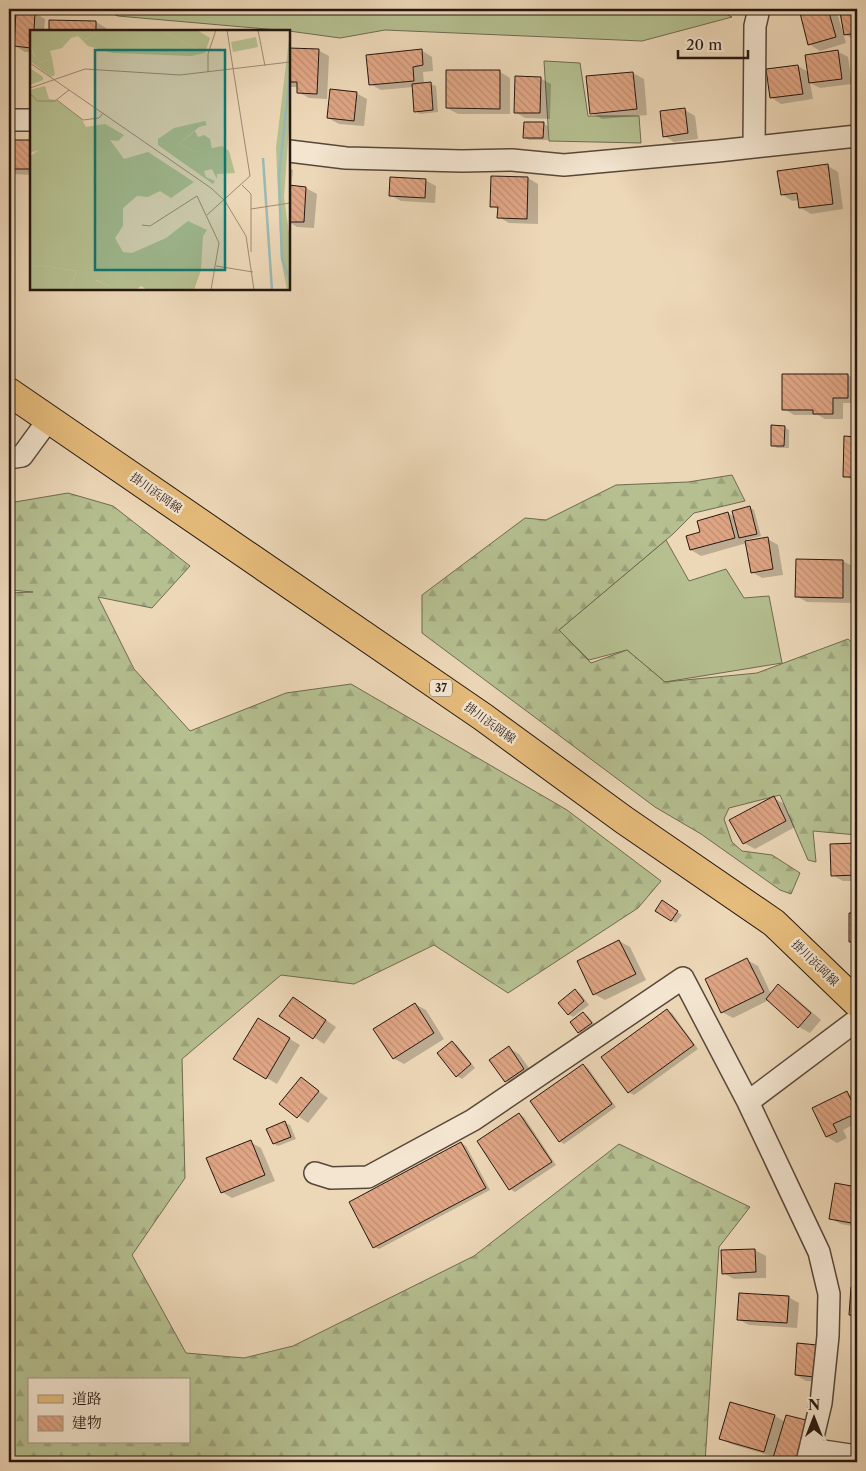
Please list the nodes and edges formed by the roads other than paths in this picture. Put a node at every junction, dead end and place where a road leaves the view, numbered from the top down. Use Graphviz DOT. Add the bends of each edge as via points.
graph roads {
  1 [pos="759,9"];
  2 [pos="9,120"];
  3 [pos="30,120"];
  4 [pos="857,136"];
  5 [pos="754,147"];
  6 [pos="290,150"];
  7 [pos="9,392"];
  8 [pos="49,419"];
  9 [pos="9,458"];
  10 [pos="857,1004"];
  11 [pos="857,1020"];
  12 [pos="748,1102"];
  13 [pos="315,1173"];
  14 [pos="809,1455"];
  15 [pos="857,1456"];
  1 -- 5 [label="street" via="755,26"];
  2 -- 3 [label="street"];
  4 -- 5 [label="street"];
  5 -- 6 [label="street" via="564,165 512,160 346,158"];
  7 -- 8 [label="main road, 掛川浜岡線 / 37"];
  8 -- 9 [label="street" via="22,456"];
  8 -- 10 [label="main road, 掛川浜岡線 / 37" via="483,717 624,820 774,923"];
  11 -- 12 [label="street"];
  12 -- 13 [label="street" via="683,978 473,1120 368,1177 331,1178"];
  12 -- 14 [label="street" via="819,1252 829,1294 821,1402"];
  14 -- 15 [label="street"];
}
